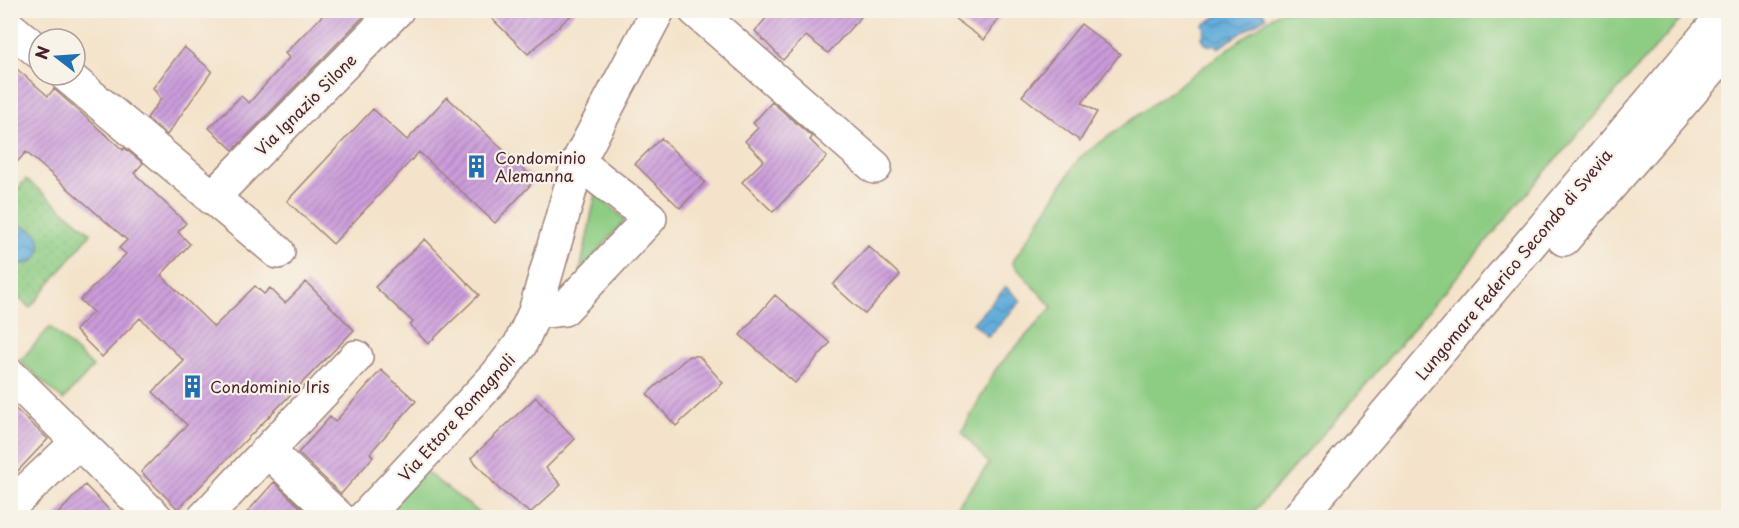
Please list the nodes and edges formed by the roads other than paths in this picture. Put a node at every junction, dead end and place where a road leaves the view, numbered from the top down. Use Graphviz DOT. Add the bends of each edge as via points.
graph roads {
  1 [pos="397,10"];
  2 [pos="658,10"];
  3 [pos="695,10"];
  4 [pos="1728,10"];
  5 [pos="10,28"];
  6 [pos="27,42"];
  7 [pos="1728,49"];
  8 [pos="80,87"];
  9 [pos="578,162"];
  10 [pos="875,167"];
  11 [pos="212,198"];
  12 [pos="278,252"];
  13 [pos="535,312"];
  14 [pos="356,357"];
  15 [pos="10,375"];
  16 [pos="78,442"];
  17 [pos="268,451"];
  18 [pos="10,506"];
  19 [pos="156,518"];
  20 [pos="204,518"];
  21 [pos="339,518"];
  22 [pos="364,518"];
  23 [pos="1298,518"];
  24 [pos="1323,518"];
  1 -- 11 [label="street, Via Ignazio Silone"];
  2 -- 9 [label="street, Via Ettore Romagnoli"];
  3 -- 10 [label="street"];
  4 -- 23 [label="street, Lungomare Federico Secondo di Svevia"];
  5 -- 6 [label="street"];
  7 -- 24 [label="street, Lungomare Federico Secondo di Svevia"];
  8 -- 11 [label="street"];
  9 -- 13 [label="street, Via Ettore Romagnoli"];
  9 -- 13 [label="street" via="650,218 564,309"];
  11 -- 12 [label="street"];
  13 -- 22 [label="street, Via Ettore Romagnoli" via="520,345 496,376"];
  14 -- 17 [label="street"];
  15 -- 16 [label="street"];
  16 -- 18 [label="street"];
  16 -- 19 [label="street"];
  17 -- 20 [label="street"];
  17 -- 21 [label="street"];
}
